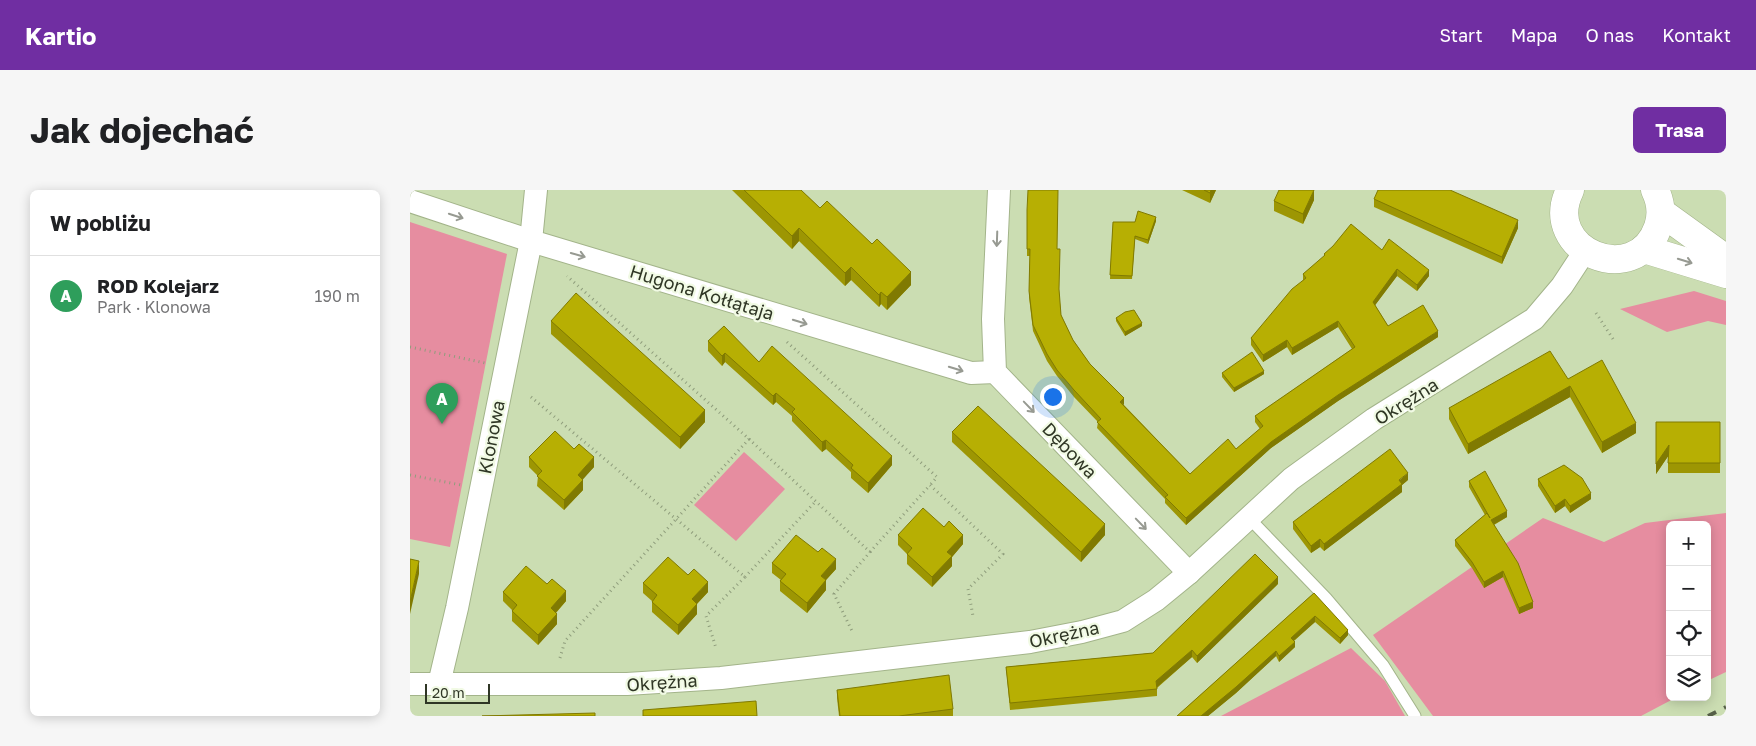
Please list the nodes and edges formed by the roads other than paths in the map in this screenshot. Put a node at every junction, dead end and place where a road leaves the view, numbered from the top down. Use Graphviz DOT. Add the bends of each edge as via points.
graph roads {
  1 [pos="536,190"];
  2 [pos="999,190"];
  3 [pos="1570,190"];
  4 [pos="410,201"];
  5 [pos="1658,201"];
  6 [pos="531,241"];
  7 [pos="1644,248"];
  8 [pos="1585,251"];
  9 [pos="1726,259"];
  10 [pos="1726,274"];
  11 [pos="995,372"];
  12 [pos="1249,518"];
  13 [pos="1189,573"];
  14 [pos="410,684"];
  15 [pos="439,684"];
  16 [pos="1415,716"];
  1 -- 6 [label="street, Klonowa"];
  2 -- 11 [label="street, one-way" via="993,319"];
  3 -- 8 [label="main road" via="1565,202 1566,224 1576,244"];
  4 -- 6 [label="street, Hugona Kołłątaja, one-way"];
  5 -- 7 [label="main road" via="1656,232"];
  5 -- 9 [label="main road"];
  6 -- 11 [label="street, Hugona Kołłątaja, one-way" via="971,373"];
  6 -- 15 [label="street, Klonowa"];
  7 -- 8 [label="main road" via="1615,260"];
  7 -- 10 [label="main road, one-way"];
  8 -- 12 [label="street, Okrężna" via="1562,286 1534,319 1374,420 1291,480"];
  11 -- 13 [label="street, Dębowa, one-way"];
  12 -- 13 [label="street, Okrężna"];
  12 -- 16 [label="lane" via="1326,598 1384,665"];
  13 -- 15 [label="street, Okrężna" via="1123,621 1030,642 721,678 636,684"];
  14 -- 15 [label="street, Okrężna"];
}
